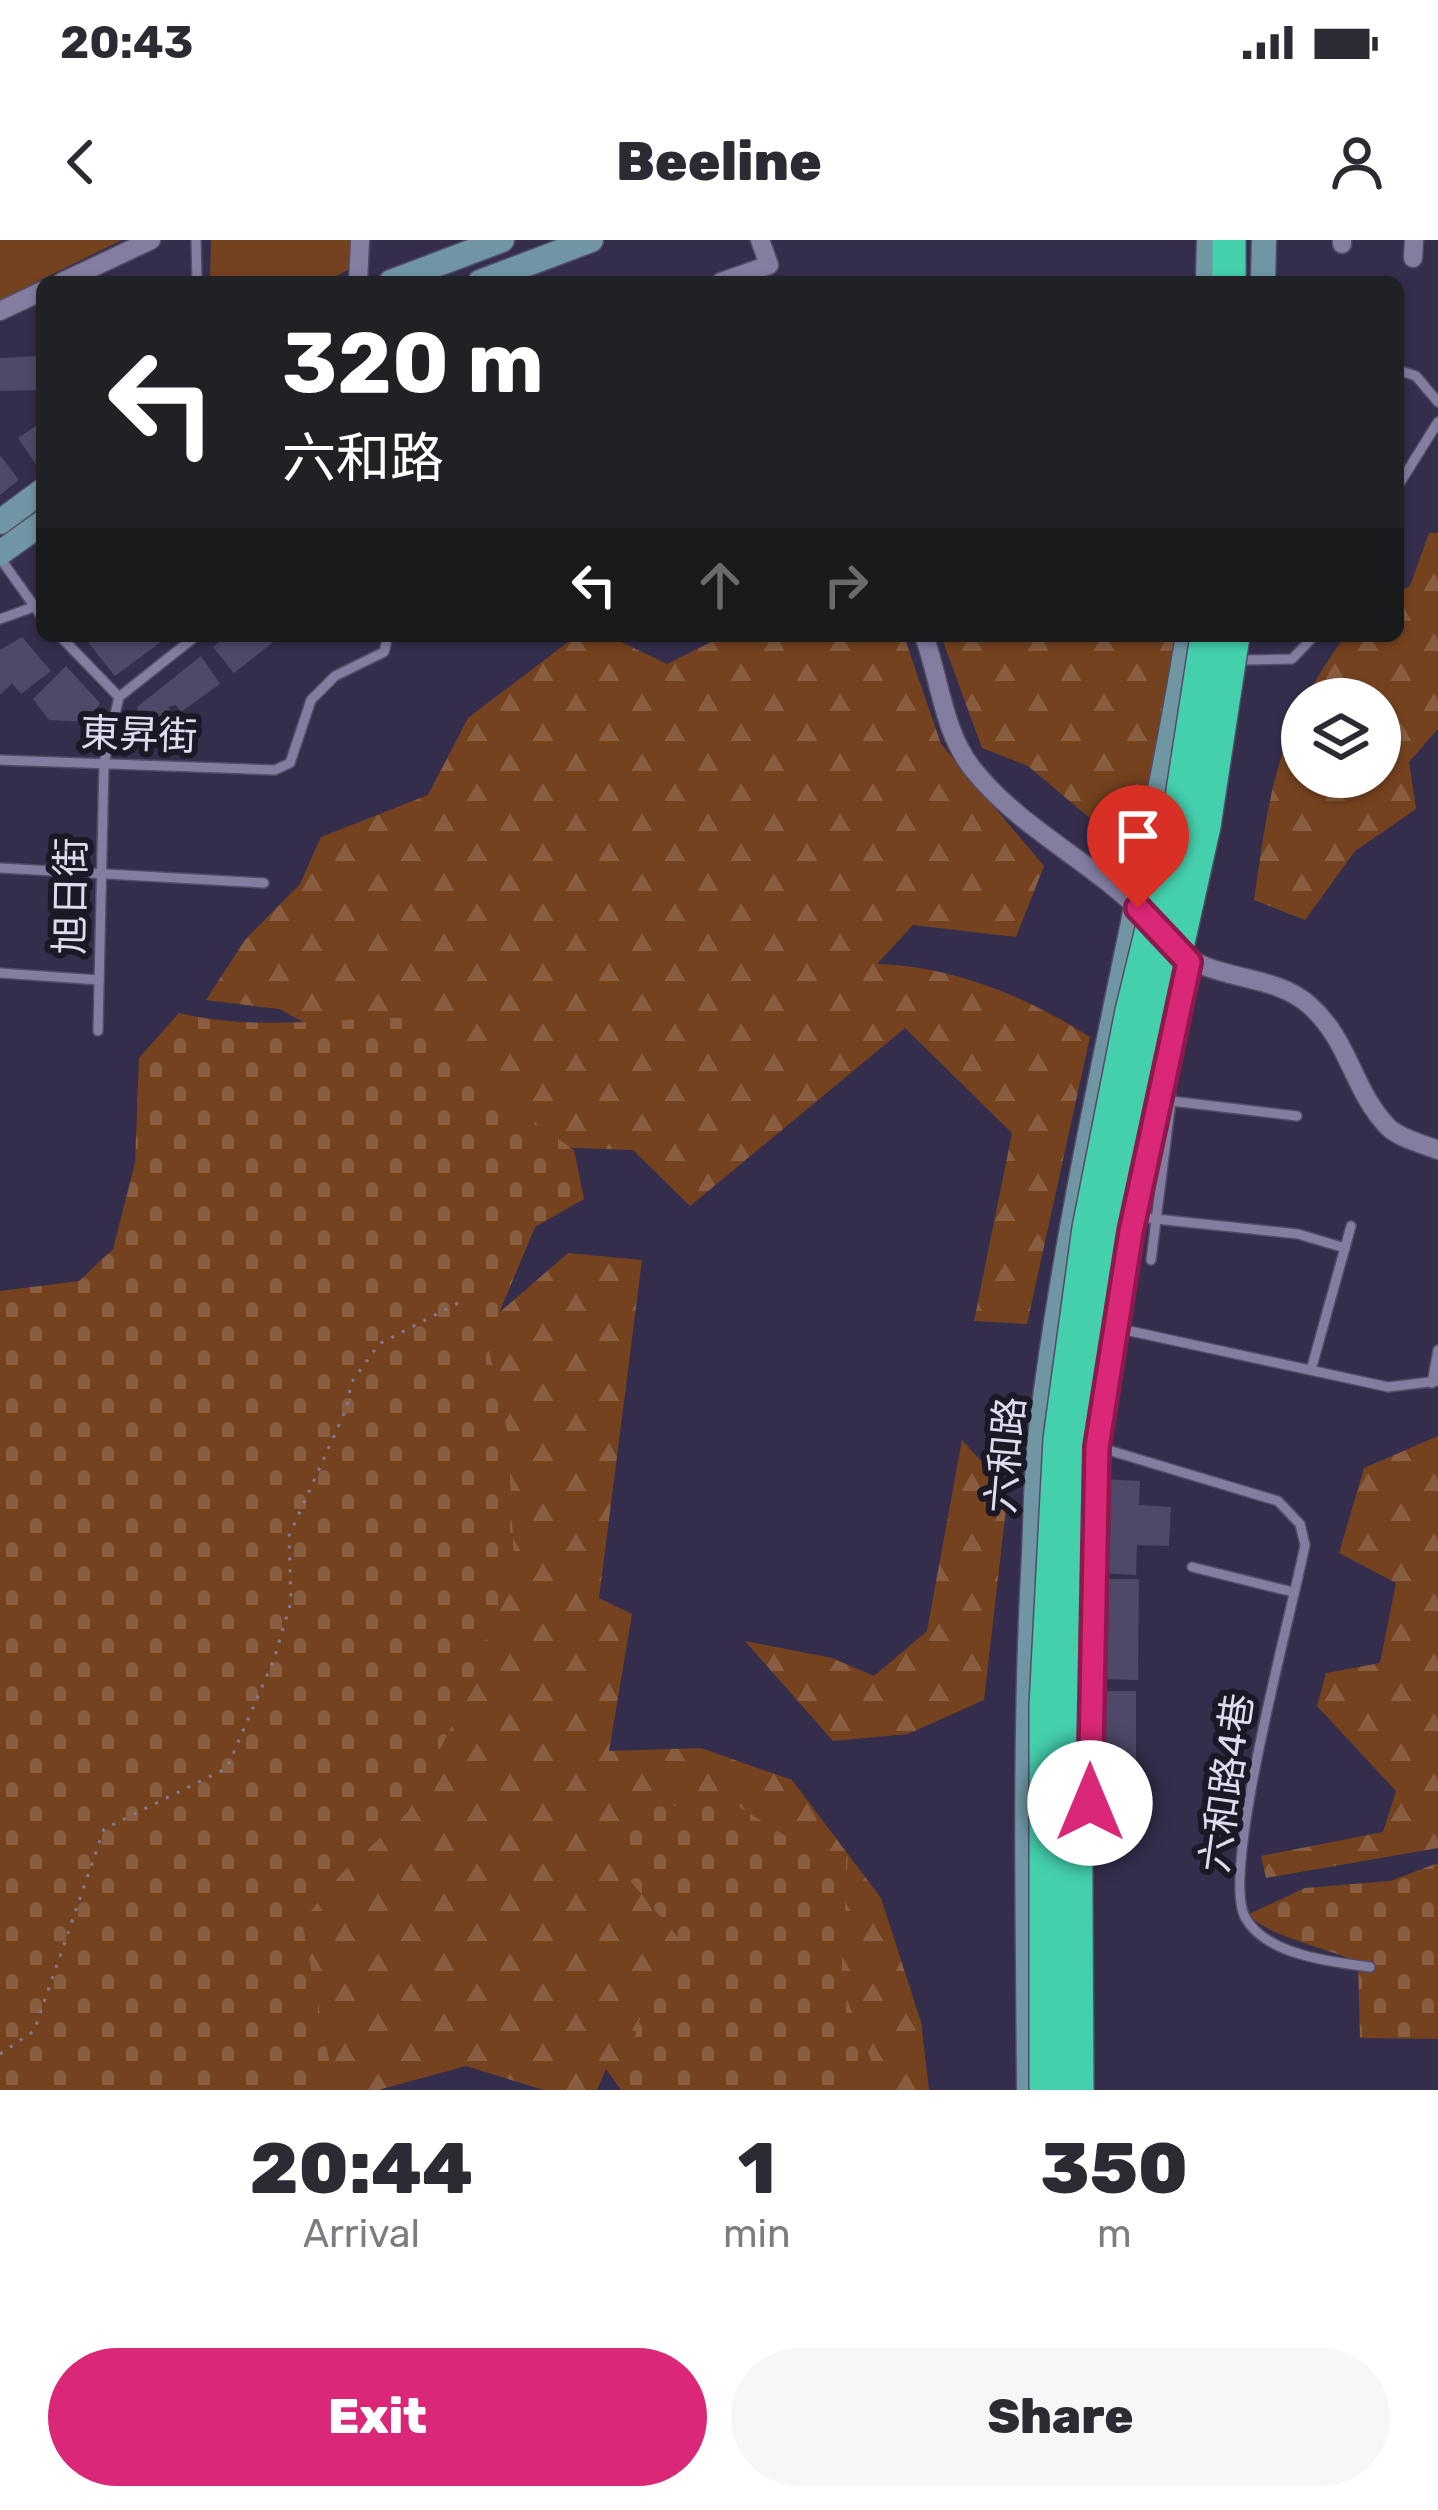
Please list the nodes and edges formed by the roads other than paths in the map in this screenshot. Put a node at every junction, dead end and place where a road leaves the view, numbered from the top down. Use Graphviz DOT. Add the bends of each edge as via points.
graph roads {
  1 [pos="151,240"];
  2 [pos="196,240"];
  3 [pos="360,240"];
  4 [pos="502,240"];
  5 [pos="591,240"];
  6 [pos="760,240"];
  7 [pos="1209,240"];
  8 [pos="1229,240"];
  9 [pos="1252,240"];
  10 [pos="1264,240"];
  11 [pos="75,276"];
  12 [pos="197,276"];
  13 [pos="358,276"];
  14 [pos="407,276"];
  15 [pos="496,276"];
  16 [pos="739,276"];
  17 [pos="1208,276"];
  18 [pos="1229,276"];
  19 [pos="1252,276"];
  20 [pos="1263,276"];
  21 [pos="36,294"];
  22 [pos="0,311"];
  23 [pos="1404,372"];
  24 [pos="1438,402"];
  25 [pos="1438,422"];
  26 [pos="1404,476"];
  27 [pos="36,495"];
  28 [pos="0,522"];
  29 [pos="36,528"];
  30 [pos="0,556"];
  31 [pos="36,604"];
  32 [pos="0,620"];
  33 [pos="66,642"];
  34 [pos="188,642"];
  35 [pos="386,642"];
  36 [pos="926,642"];
  37 [pos="1187,642"];
  38 [pos="1206,642"];
  39 [pos="1308,642"];
  40 [pos="1242,644"];
  41 [pos="119,697"];
  42 [pos="0,760"];
  43 [pos="104,763"];
  44 [pos="0,868"];
  45 [pos="101,873"];
  46 [pos="265,883"];
  47 [pos="1138,908"];
  48 [pos="1189,962"];
  49 [pos="0,974"];
  50 [pos="99,980"];
  51 [pos="98,1031"];
  52 [pos="1168,1050"];
  53 [pos="1171,1101"];
  54 [pos="1298,1116"];
  55 [pos="1438,1150"];
  56 [pos="1146,1218"];
  57 [pos="1351,1226"];
  58 [pos="1345,1248"];
  59 [pos="1151,1260"];
  60 [pos="1116,1328"];
  61 [pos="1438,1350"];
  62 [pos="1311,1370"];
  63 [pos="1435,1382"];
  64 [pos="1097,1447"];
  65 [pos="1192,1567"];
  66 [pos="1293,1592"];
  67 [pos="1370,1967"];
  68 [pos="1029,2090"];
  69 [pos="1046,2090"];
  70 [pos="1077,2090"];
  71 [pos="1091,2090"];
  1 -- 11 [label="street"];
  2 -- 12 [label="lane"];
  3 -- 13 [label="street"];
  4 -- 14 [label="main road"];
  5 -- 15 [label="main road"];
  6 -- 16 [label="street" via="769,265"];
  7 -- 17 [label="main road"];
  8 -- 18 [label="highway"];
  9 -- 19 [label="highway"];
  10 -- 20 [label="main road"];
  21 -- 22 [label="street"];
  23 -- 24 [label="lane"];
  25 -- 26 [label="lane"];
  27 -- 28 [label="main road"];
  29 -- 30 [label="main road"];
  30 -- 31 [label="lane"];
  31 -- 32 [label="lane"];
  33 -- 41 [label="lane"];
  34 -- 41 [label="lane"];
  35 -- 43 [label="lane, 東昇街" via="384,652 335,676 311,700 290,763 275,770"];
  36 -- 47 [label="street" via="948,724 971,767"];
  37 -- 47 [label="main road, 六和路"];
  38 -- 69 [label="highway, bridge" via="1178,823 1089,1228 1060,1439 1046,1706"];
  39 -- 40 [label="lane" via="1292,658"];
  40 -- 48 [label="main road"];
  40 -- 70 [label="highway, bridge" via="1114,1230 1082,1444"];
  41 -- 43 [label="lane, 旭日街"];
  42 -- 43 [label="lane, 東昇街"];
  43 -- 45 [label="lane, 旭日街"];
  44 -- 45 [label="lane"];
  45 -- 46 [label="lane"];
  45 -- 50 [label="lane, 旭日街"];
  47 -- 48 [label="street"];
  47 -- 68 [label="main road, 六和路" via="1069,1227 1040,1434 1026,1702"];
  48 -- 52 [label="main road"];
  48 -- 55 [label="street" via="1303,999 1337,1031 1390,1130"];
  49 -- 50 [label="lane"];
  50 -- 51 [label="lane, 旭日街"];
  52 -- 53 [label="lane"];
  52 -- 56 [label="main road"];
  53 -- 54 [label="lane"];
  53 -- 56 [label="lane"];
  56 -- 58 [label="lane" via="1298,1234"];
  56 -- 59 [label="lane"];
  56 -- 60 [label="main road"];
  57 -- 58 [label="lane"];
  58 -- 62 [label="lane"];
  60 -- 62 [label="lane"];
  60 -- 64 [label="main road"];
  61 -- 63 [label="lane"];
  62 -- 63 [label="lane" via="1388,1387"];
  64 -- 66 [label="lane, 六和路4巷" via="1278,1501 1304,1534"];
  64 -- 71 [label="main road"];
  65 -- 66 [label="lane"];
  66 -- 67 [label="lane, 六和路4巷" via="1245,1838 1241,1909 1280,1945"];
}
